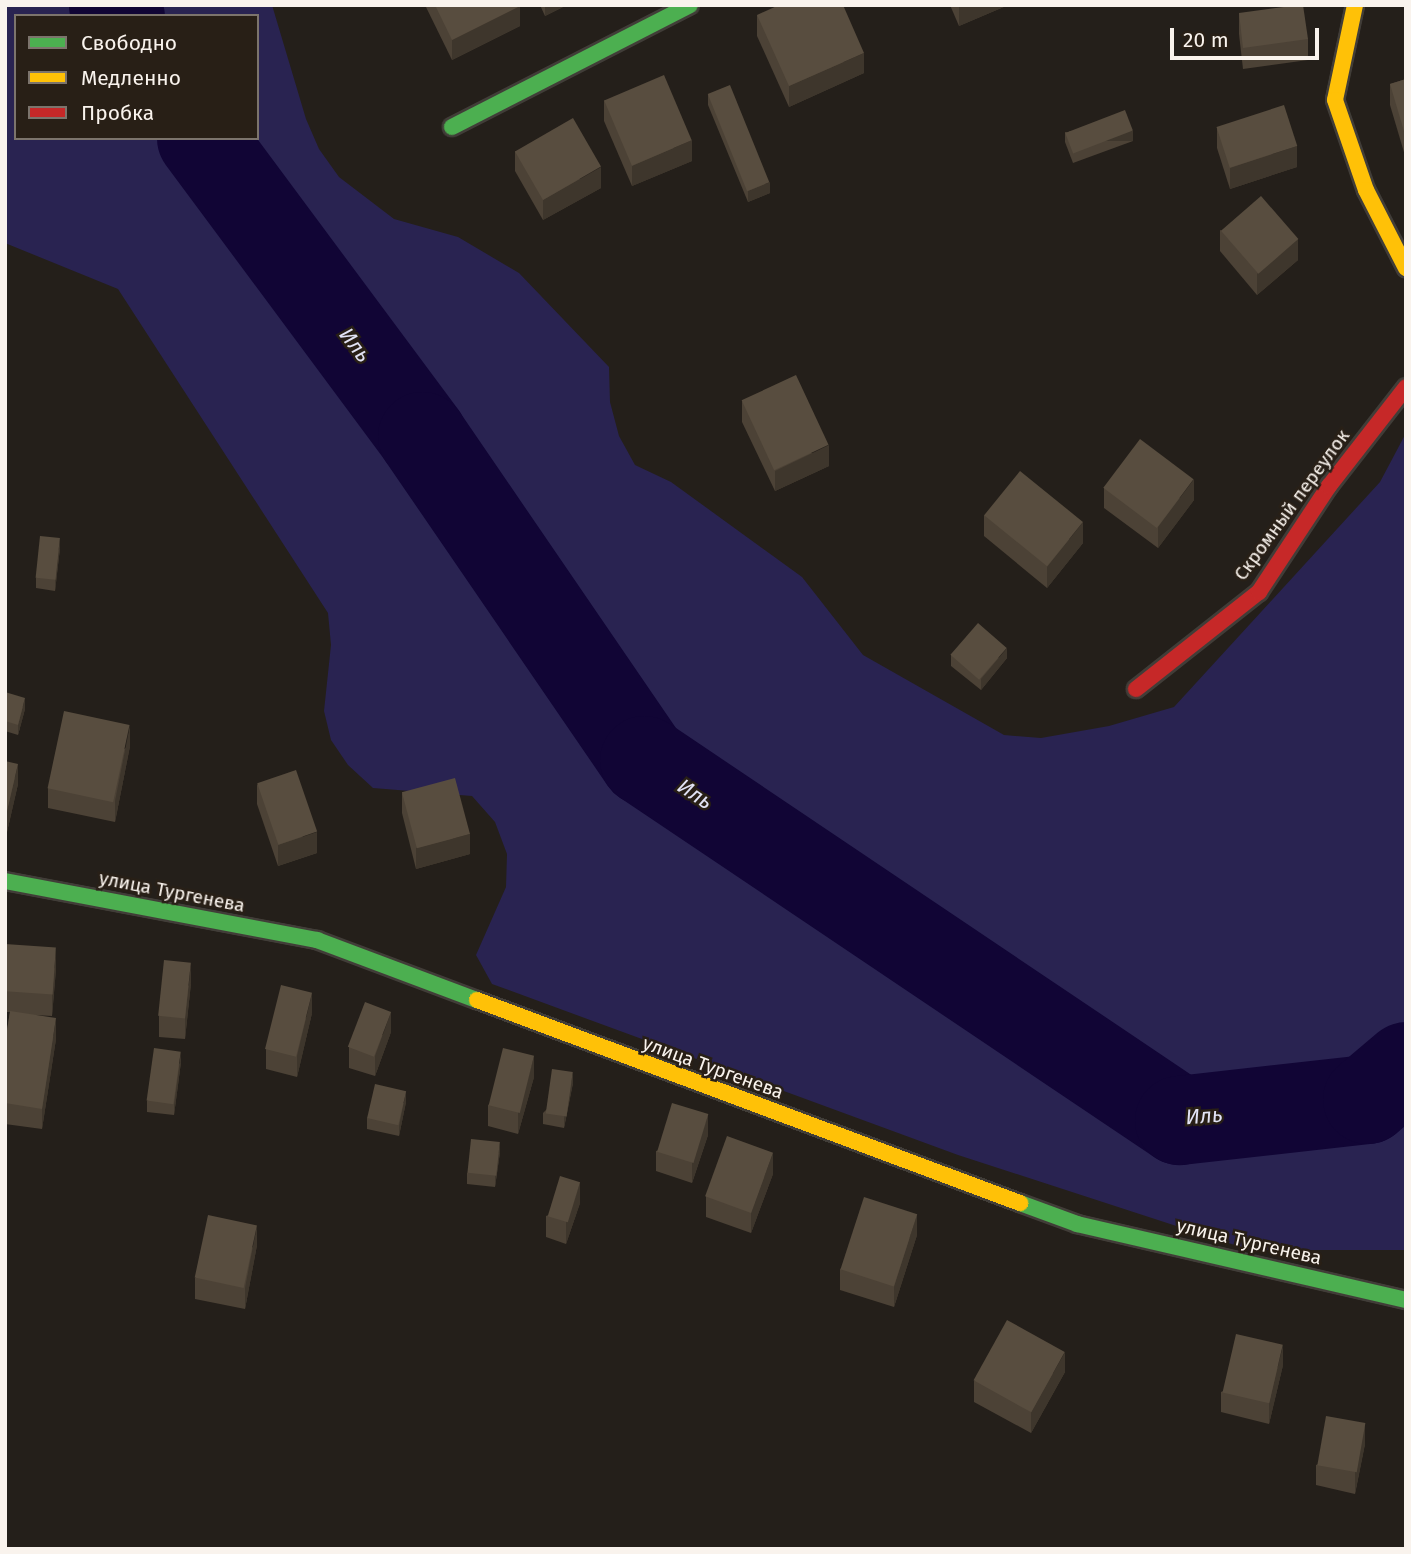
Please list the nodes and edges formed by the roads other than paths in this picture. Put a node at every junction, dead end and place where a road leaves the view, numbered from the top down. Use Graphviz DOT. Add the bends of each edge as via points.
graph roads {
  1 [pos="690,5"];
  2 [pos="1355,5"];
  3 [pos="452,127"];
  4 [pos="1406,268"];
  5 [pos="1406,387"];
  6 [pos="1136,689"];
  7 [pos="5,881"];
  8 [pos="1406,1300"];
  1 -- 3 [label="street"];
  2 -- 4 [label="street" via="1335,100 1366,190"];
  5 -- 6 [label="street, Скромный переулок" via="1329,486 1259,592"];
  7 -- 8 [label="street, улица Тургенева" via="317,940 1077,1224"];
}
